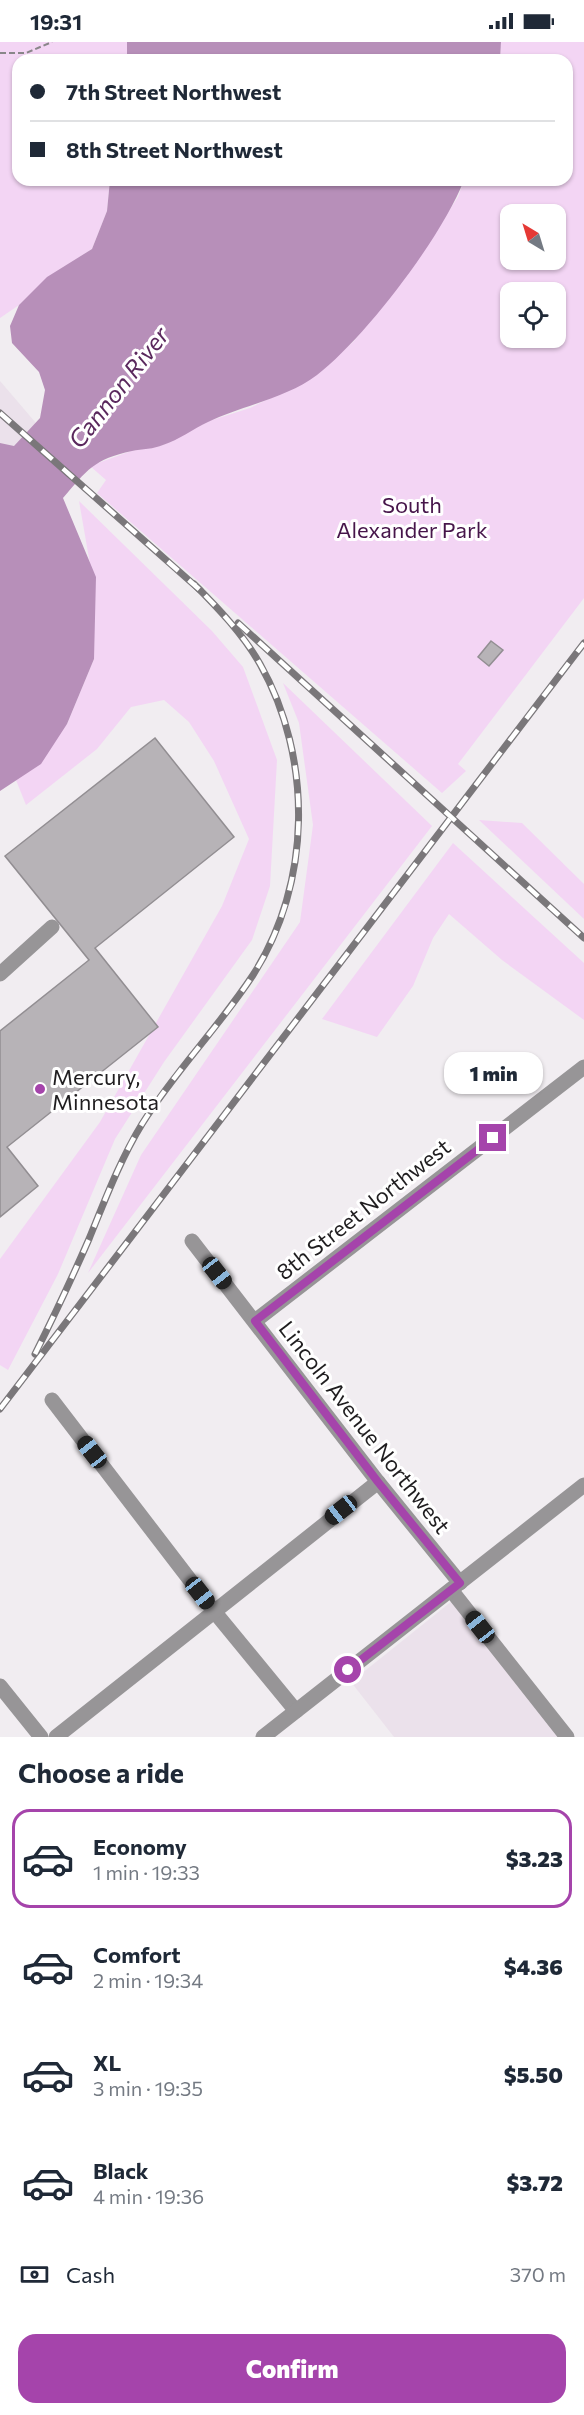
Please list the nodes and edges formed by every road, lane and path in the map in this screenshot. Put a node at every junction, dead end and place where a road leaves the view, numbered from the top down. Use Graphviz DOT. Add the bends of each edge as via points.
graph roads {
  1 [pos="52,42"];
  2 [pos="0,53"];
  3 [pos="52,927"];
  4 [pos="0,974"];
  5 [pos="584,1067"];
  6 [pos="192,1241"];
  7 [pos="255,1321"];
  8 [pos="52,1400"];
  9 [pos="378,1482"];
  10 [pos="584,1485"];
  11 [pos="455,1586"];
  12 [pos="213,1610"];
  13 [pos="0,1686"];
  14 [pos="296,1711"];
  15 [pos="41,1737"];
  16 [pos="56,1737"];
  17 [pos="263,1737"];
  18 [pos="567,1737"];
  1 -- 2 [label="path" via="26,53"];
  3 -- 4 [label="street"];
  5 -- 7 [label="street, 8th Street Northwest"];
  6 -- 7 [label="street, Lincoln Avenue Northwest"];
  7 -- 9 [label="street, Lincoln Avenue Northwest"];
  8 -- 12 [label="street"];
  9 -- 11 [label="street, Lincoln Avenue Northwest"];
  9 -- 12 [label="street"];
  10 -- 11 [label="street"];
  11 -- 14 [label="street"];
  11 -- 18 [label="street, Lincoln Avenue Northwest"];
  12 -- 14 [label="street"];
  12 -- 16 [label="street"];
  13 -- 15 [label="street"];
  14 -- 17 [label="street"];
}
